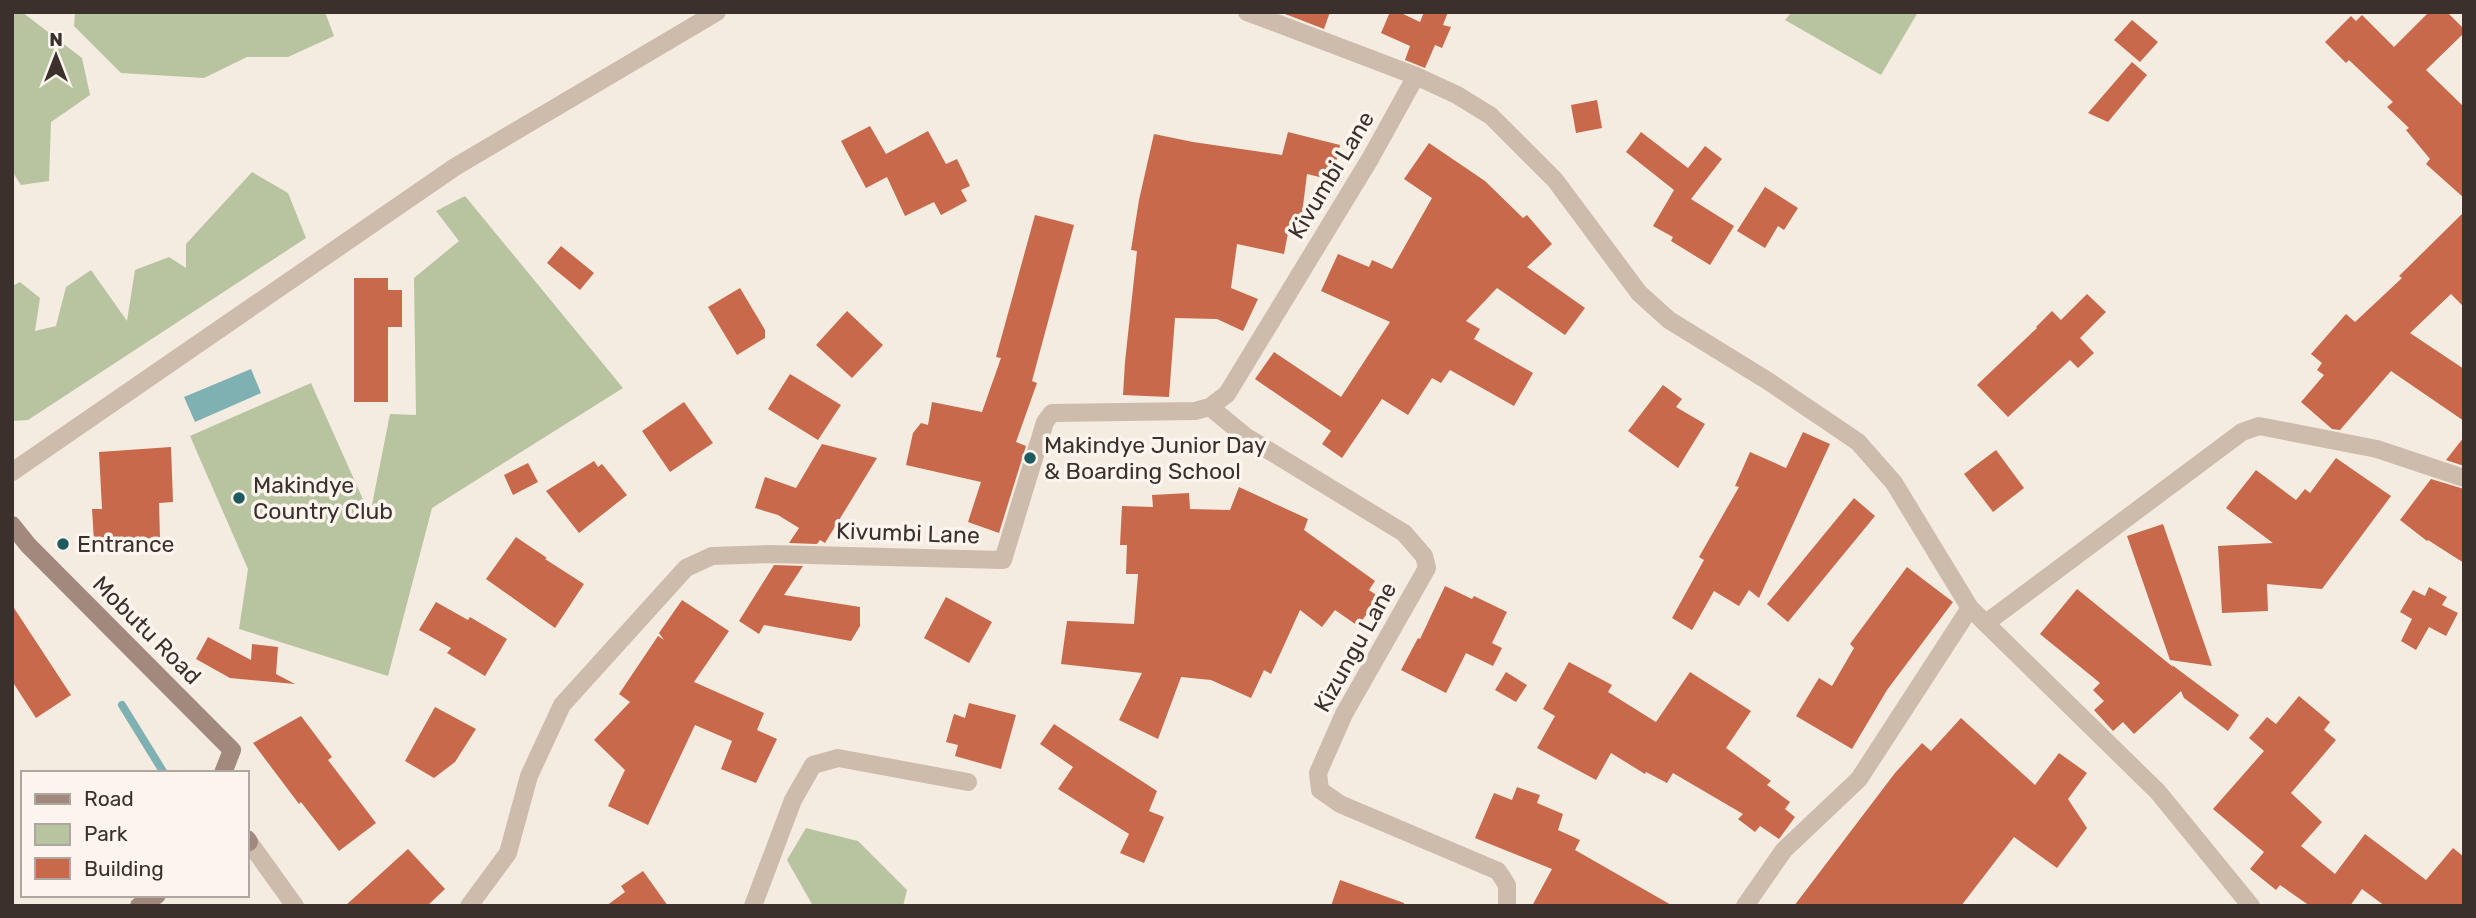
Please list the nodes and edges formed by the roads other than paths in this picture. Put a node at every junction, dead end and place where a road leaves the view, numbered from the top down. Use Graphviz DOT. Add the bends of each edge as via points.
graph roads {
  1 [pos="717,12"];
  2 [pos="1247,12"];
  3 [pos="1416,76"];
  4 [pos="1210,407"];
  5 [pos="12,472"];
  6 [pos="2464,478"];
  7 [pos="12,525"];
  8 [pos="1970,608"];
  9 [pos="1986,623"];
  10 [pos="224,771"];
  11 [pos="968,782"];
  12 [pos="248,841"];
  13 [pos="295,906"];
  14 [pos="469,906"];
  15 [pos="753,906"];
  16 [pos="1507,906"];
  17 [pos="1745,906"];
  18 [pos="2251,906"];
  1 -- 5 [label="street" via="455,167"];
  2 -- 3 [label="street"];
  3 -- 4 [label="street, Kivumbi Lane" via="1227,394"];
  3 -- 8 [label="street" via="1491,116 1517,141 1555,180 1639,293 1669,320 1858,442 1894,483"];
  4 -- 14 [label="street, Kivumbi Lane" via="1052,413 1045,422 1003,560 771,554 712,556 686,568 562,705 529,776 508,853"];
  4 -- 16 [label="street, Kizungu Lane" via="1245,436 1404,533 1424,556 1427,568 1328,750 1318,773 1320,790 1340,804 1498,872 1507,885"];
  6 -- 9 [label="street" via="2377,449 2259,426 2242,432"];
  7 -- 10 [label="street, Mobutu Road" via="232,750"];
  8 -- 9 [label="street"];
  8 -- 17 [label="street" via="1859,779 1784,850"];
  9 -- 18 [label="street" via="2158,792"];
  11 -- 15 [label="street" via="838,758 813,765 793,800"];
  12 -- 13 [label="street"];
}
